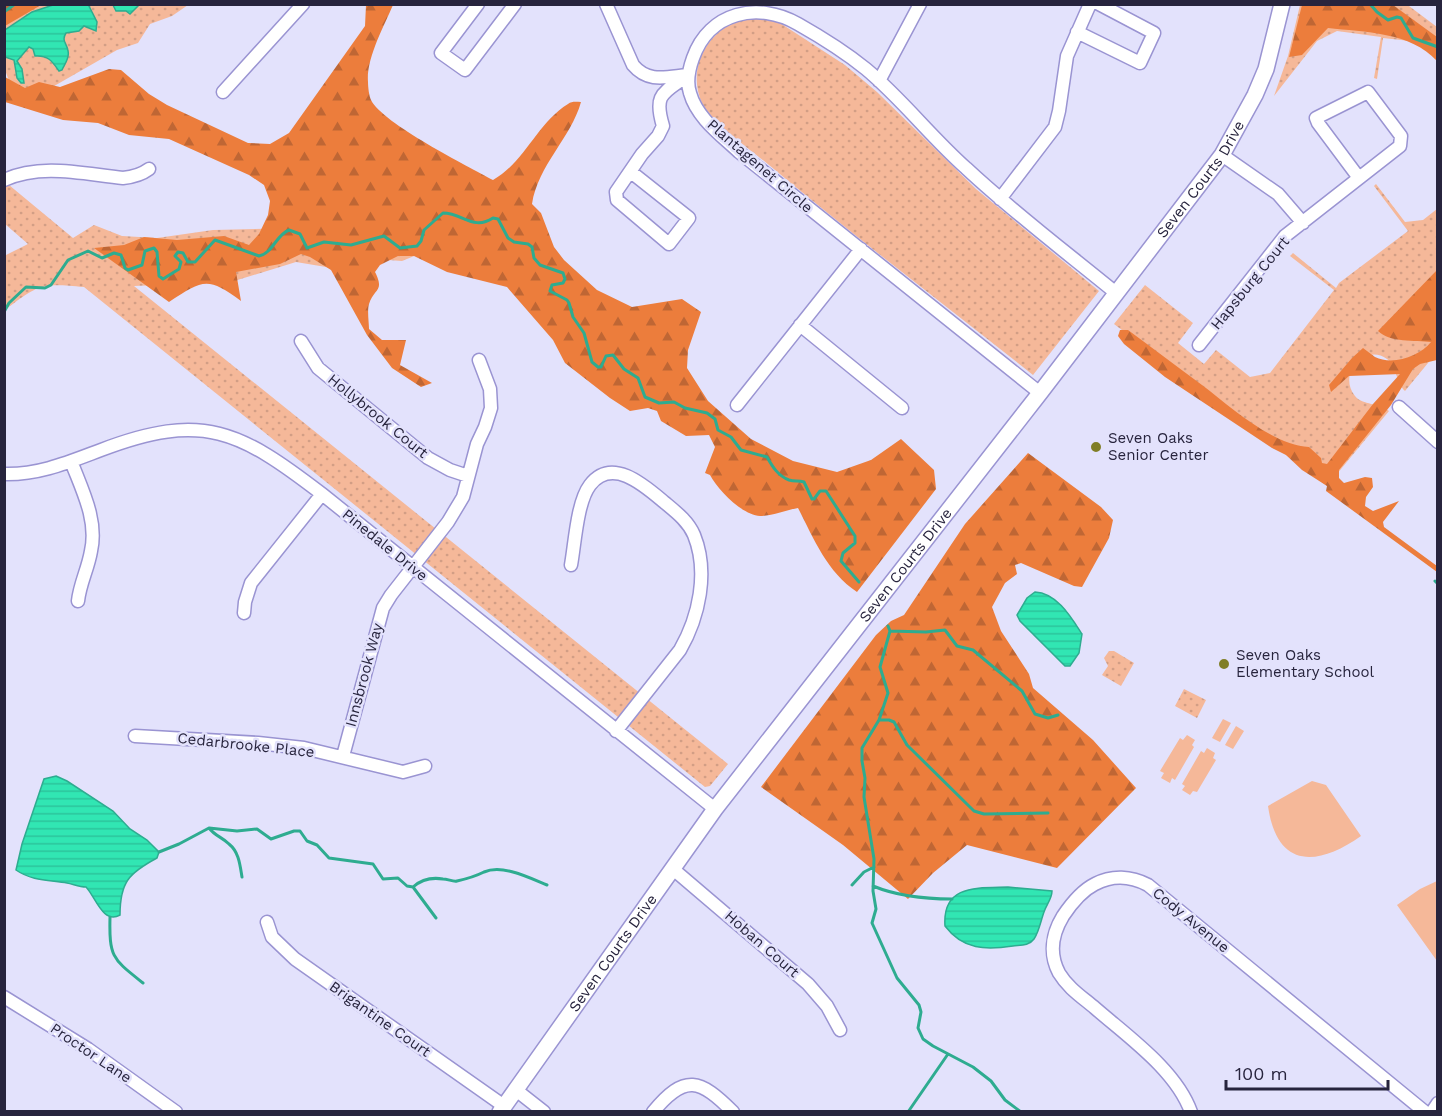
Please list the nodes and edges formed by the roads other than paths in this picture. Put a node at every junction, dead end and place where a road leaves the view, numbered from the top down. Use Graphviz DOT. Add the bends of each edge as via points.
graph roads {
  1 [pos="303,4"];
  2 [pos="478,4"];
  3 [pos="515,4"];
  4 [pos="606,4"];
  5 [pos="920,4"];
  6 [pos="1090,4"];
  7 [pos="1099,4"];
  8 [pos="1282,4"];
  9 [pos="747,8"];
  10 [pos="1077,32"];
  11 [pos="688,75"];
  12 [pos="879,81"];
  13 [pos="223,92"];
  14 [pos="1222,155"];
  15 [pos="149,169"];
  16 [pos="631,172"];
  17 [pos="1359,178"];
  18 [pos="4,180"];
  19 [pos="1000,199"];
  20 [pos="1303,223"];
  21 [pos="861,249"];
  22 [pos="1116,293"];
  23 [pos="800,325"];
  24 [pos="301,341"];
  25 [pos="1199,345"];
  26 [pos="480,360"];
  27 [pos="1040,393"];
  28 [pos="736,405"];
  29 [pos="1399,406"];
  30 [pos="902,408"];
  31 [pos="1437,442"];
  32 [pos="71,461"];
  33 [pos="4,474"];
  34 [pos="468,476"];
  35 [pos="322,494"];
  36 [pos="572,565"];
  37 [pos="412,568"];
  38 [pos="78,601"];
  39 [pos="244,613"];
  40 [pos="616,731"];
  41 [pos="135,736"];
  42 [pos="343,756"];
  43 [pos="425,766"];
  44 [pos="715,809"];
  45 [pos="673,869"];
  46 [pos="267,922"];
  47 [pos="4,997"];
  48 [pos="840,1030"];
  49 [pos="516,1090"];
  50 [pos="1437,1103"];
  51 [pos="502,1109"];
  52 [pos="176,1112"];
  53 [pos="544,1112"];
  54 [pos="653,1112"];
  55 [pos="733,1112"];
  56 [pos="1191,1112"];
  57 [pos="1425,1112"];
  58 [pos="1432,1112"];
  1 -- 13 [label="street"];
  2 -- 3 [label="street" via="441,53 465,70"];
  4 -- 11 [label="street" via="640,73 657,78"];
  5 -- 12 [label="street"];
  6 -- 10 [label="street"];
  7 -- 10 [label="street" via="1154,33 1140,63"];
  8 -- 14 [label="street, Seven Courts Drive" via="1266,69"];
  9 -- 11 [label="street" via="705,35"];
  9 -- 12 [label="street" via="791,20"];
  10 -- 19 [label="street" via="1067,56 1055,127"];
  11 -- 16 [label="street" via="662,95 658,109 663,126"];
  11 -- 21 [label="street, Plantagenet Circle" via="689,92 705,120"];
  12 -- 19 [label="street"];
  14 -- 20 [label="street" via="1278,194"];
  14 -- 22 [label="street, Seven Courts Drive"];
  15 -- 18 [label="street" via="123,178 36,170"];
  16 -- 16 [label="street" via="616,192 617,200 669,244 689,218"];
  17 -- 17 [label="street, Hapsburg Court" via="1316,118 1368,92 1401,136 1400,146"];
  17 -- 20 [label="street, Hapsburg Court"];
  19 -- 22 [label="street"];
  20 -- 25 [label="street, Hapsburg Court" via="1285,236"];
  21 -- 23 [label="street"];
  21 -- 27 [label="street, Plantagenet Circle"];
  22 -- 27 [label="street, Seven Courts Drive"];
  23 -- 28 [label="street"];
  23 -- 30 [label="street"];
  24 -- 34 [label="street, Hollybrook Court" via="318,368 410,443 440,465"];
  26 -- 34 [label="street, Innsbrook Way" via="490,389 491,408"];
  27 -- 44 [label="street, Seven Courts Drive"];
  29 -- 31 [label="street"];
  32 -- 33 [label="street, Pinedale Drive" via="35,472"];
  32 -- 35 [label="street, Pinedale Drive" via="138,437 180,429 198,430 251,445"];
  32 -- 38 [label="street" via="93,532"];
  34 -- 37 [label="street, Innsbrook Way" via="454,514"];
  35 -- 37 [label="street, Pinedale Drive"];
  35 -- 39 [label="street" via="250,584"];
  36 -- 40 [label="street" via="587,489 595,479 615,473 641,483 686,521 699,552 701,590 688,636"];
  37 -- 40 [label="street, Pinedale Drive"];
  37 -- 42 [label="street, Innsbrook Way" via="383,608"];
  40 -- 44 [label="street, Pinedale Drive"];
  41 -- 42 [label="street, Cedarbrooke Place" via="258,743"];
  42 -- 43 [label="street, Cedarbrooke Place" via="403,772"];
  44 -- 45 [label="street, Seven Courts Drive"];
  45 -- 48 [label="street, Hoban Court" via="808,984 827,1006"];
  45 -- 49 [label="street, Seven Courts Drive"];
  46 -- 51 [label="street, Brigantine Court" via="272,937 285,951"];
  47 -- 52 [label="street, Proctor Lane" via="88,1049"];
  49 -- 51 [label="street, Seven Courts Drive"];
  49 -- 53 [label="street"];
  50 -- 58 [label="street"];
  54 -- 55 [label="street" via="671,1091 692,1085 711,1091"];
  56 -- 57 [label="street, Cody Avenue" via="1178,1087 1155,1061 1070,988 1056,964 1053,946 1057,927 1082,892 1101,881 1122,878 1148,885"];
}
